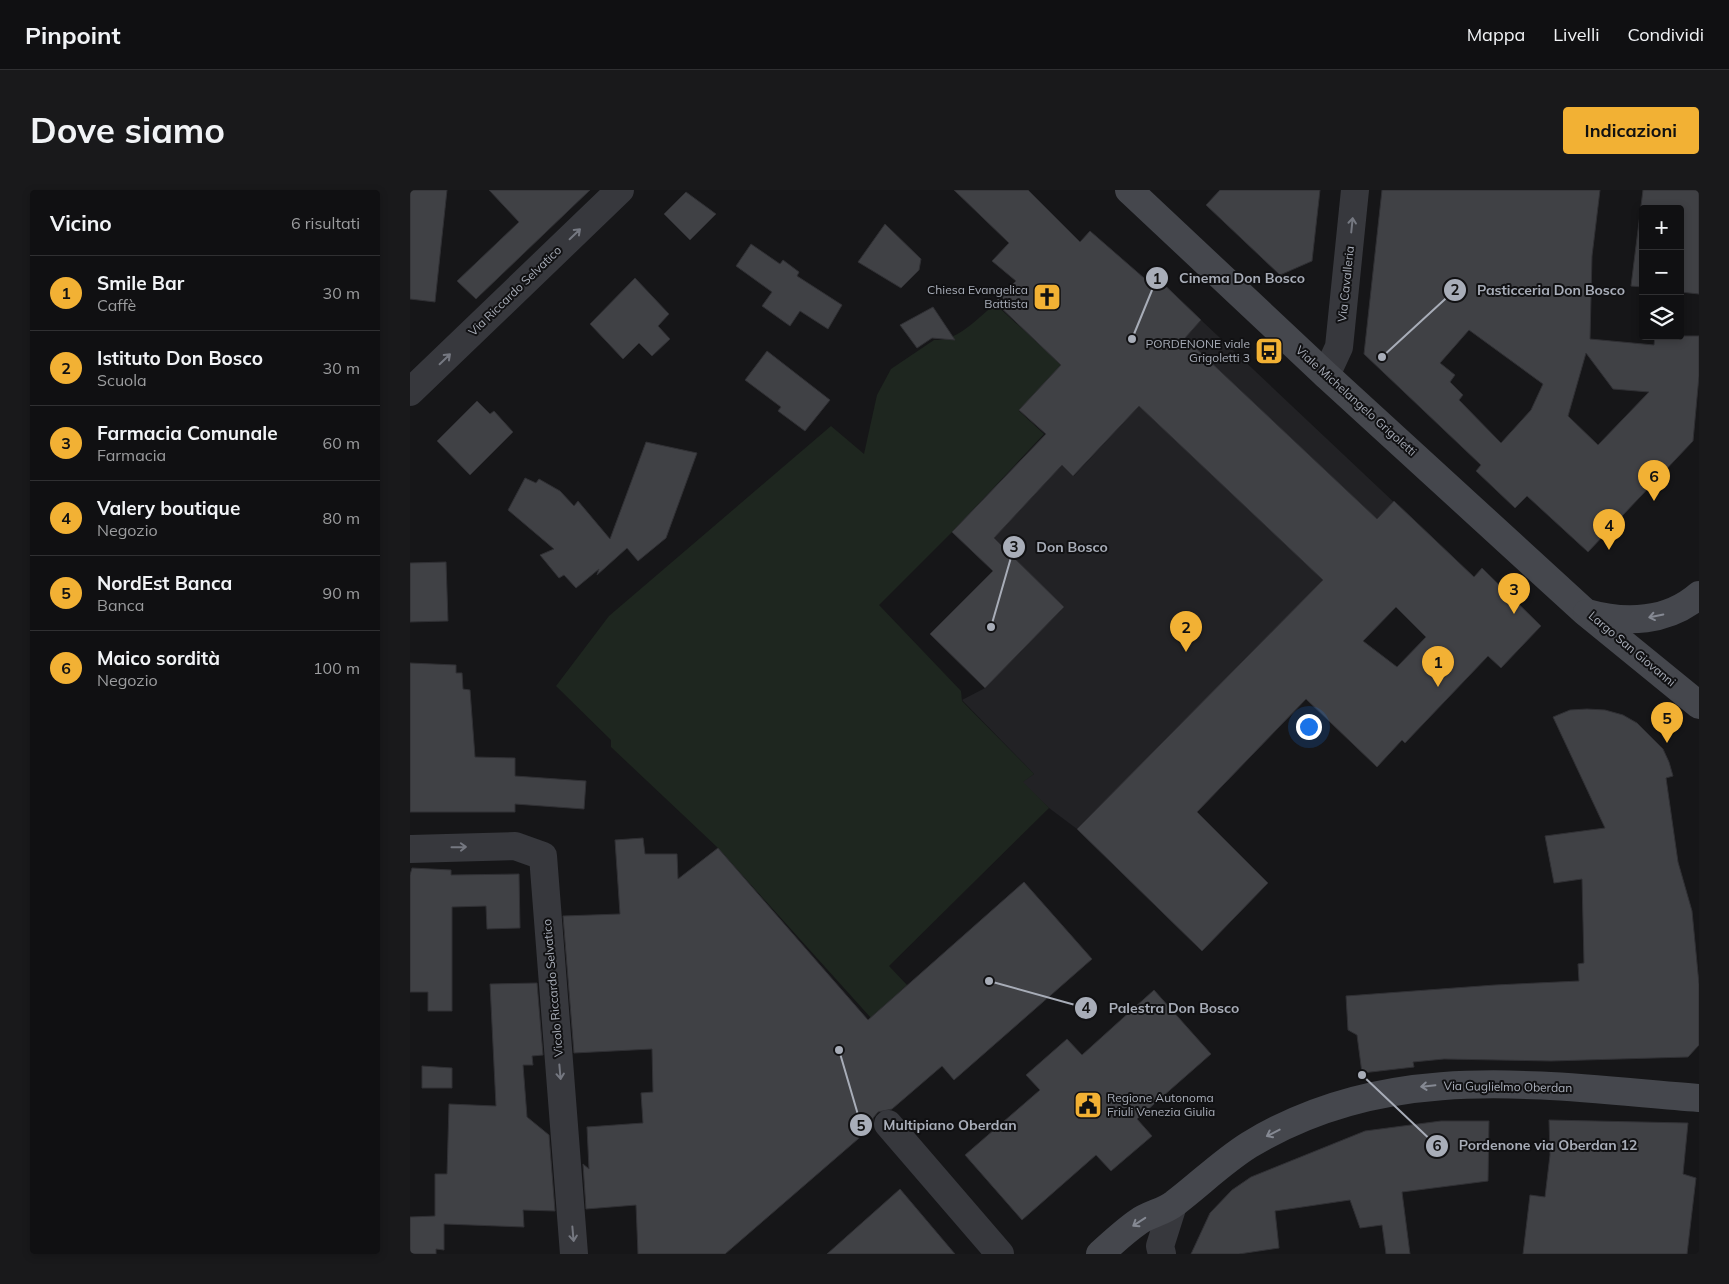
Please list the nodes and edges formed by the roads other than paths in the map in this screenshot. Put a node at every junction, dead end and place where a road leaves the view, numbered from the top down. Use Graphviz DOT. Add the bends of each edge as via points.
graph roads {
  1 [pos="620,190"];
  2 [pos="1129,190"];
  3 [pos="1355,190"];
  4 [pos="1326,375"];
  5 [pos="410,392"];
  6 [pos="1699,595"];
  7 [pos="1585,612"];
  8 [pos="1699,705"];
  9 [pos="410,849"];
  10 [pos="1699,1079"];
  11 [pos="1634,1093"];
  12 [pos="1699,1098"];
  13 [pos="888,1124"];
  14 [pos="1173,1205"];
  15 [pos="574,1254"];
  16 [pos="1000,1254"];
  17 [pos="1100,1254"];
  18 [pos="1162,1254"];
  5 -- 1 [label="street, Via Riccardo Selvatico, one-way"];
  2 -- 4 [label="main road, Viale Michelangelo Grigoletti"];
  4 -- 3 [label="street, Via Cavalleria, one-way" via="1339,347"];
  4 -- 7 [label="main road, Viale Michelangelo Grigoletti"];
  6 -- 7 [label="main road, Largo San Giovanni, one-way" via="1680,608 1638,620 1606,618"];
  7 -- 8 [label="main road, Largo San Giovanni"];
  9 -- 15 [label="street, Vicolo Riccardo Selvatico, one-way" via="515,846 543,856"];
  10 -- 11 [label="main road" via="1675,1088"];
  11 -- 12 [label="main road"];
  11 -- 14 [label="main road, Via Guglielmo Oberdan, one-way" via="1466,1084 1372,1095 1303,1118 1249,1145"];
  13 -- 16 [label="street"];
  14 -- 17 [label="main road, Via Guglielmo Oberdan, one-way" via="1139,1221"];
  14 -- 18 [label="street" via="1160,1246"];
}
